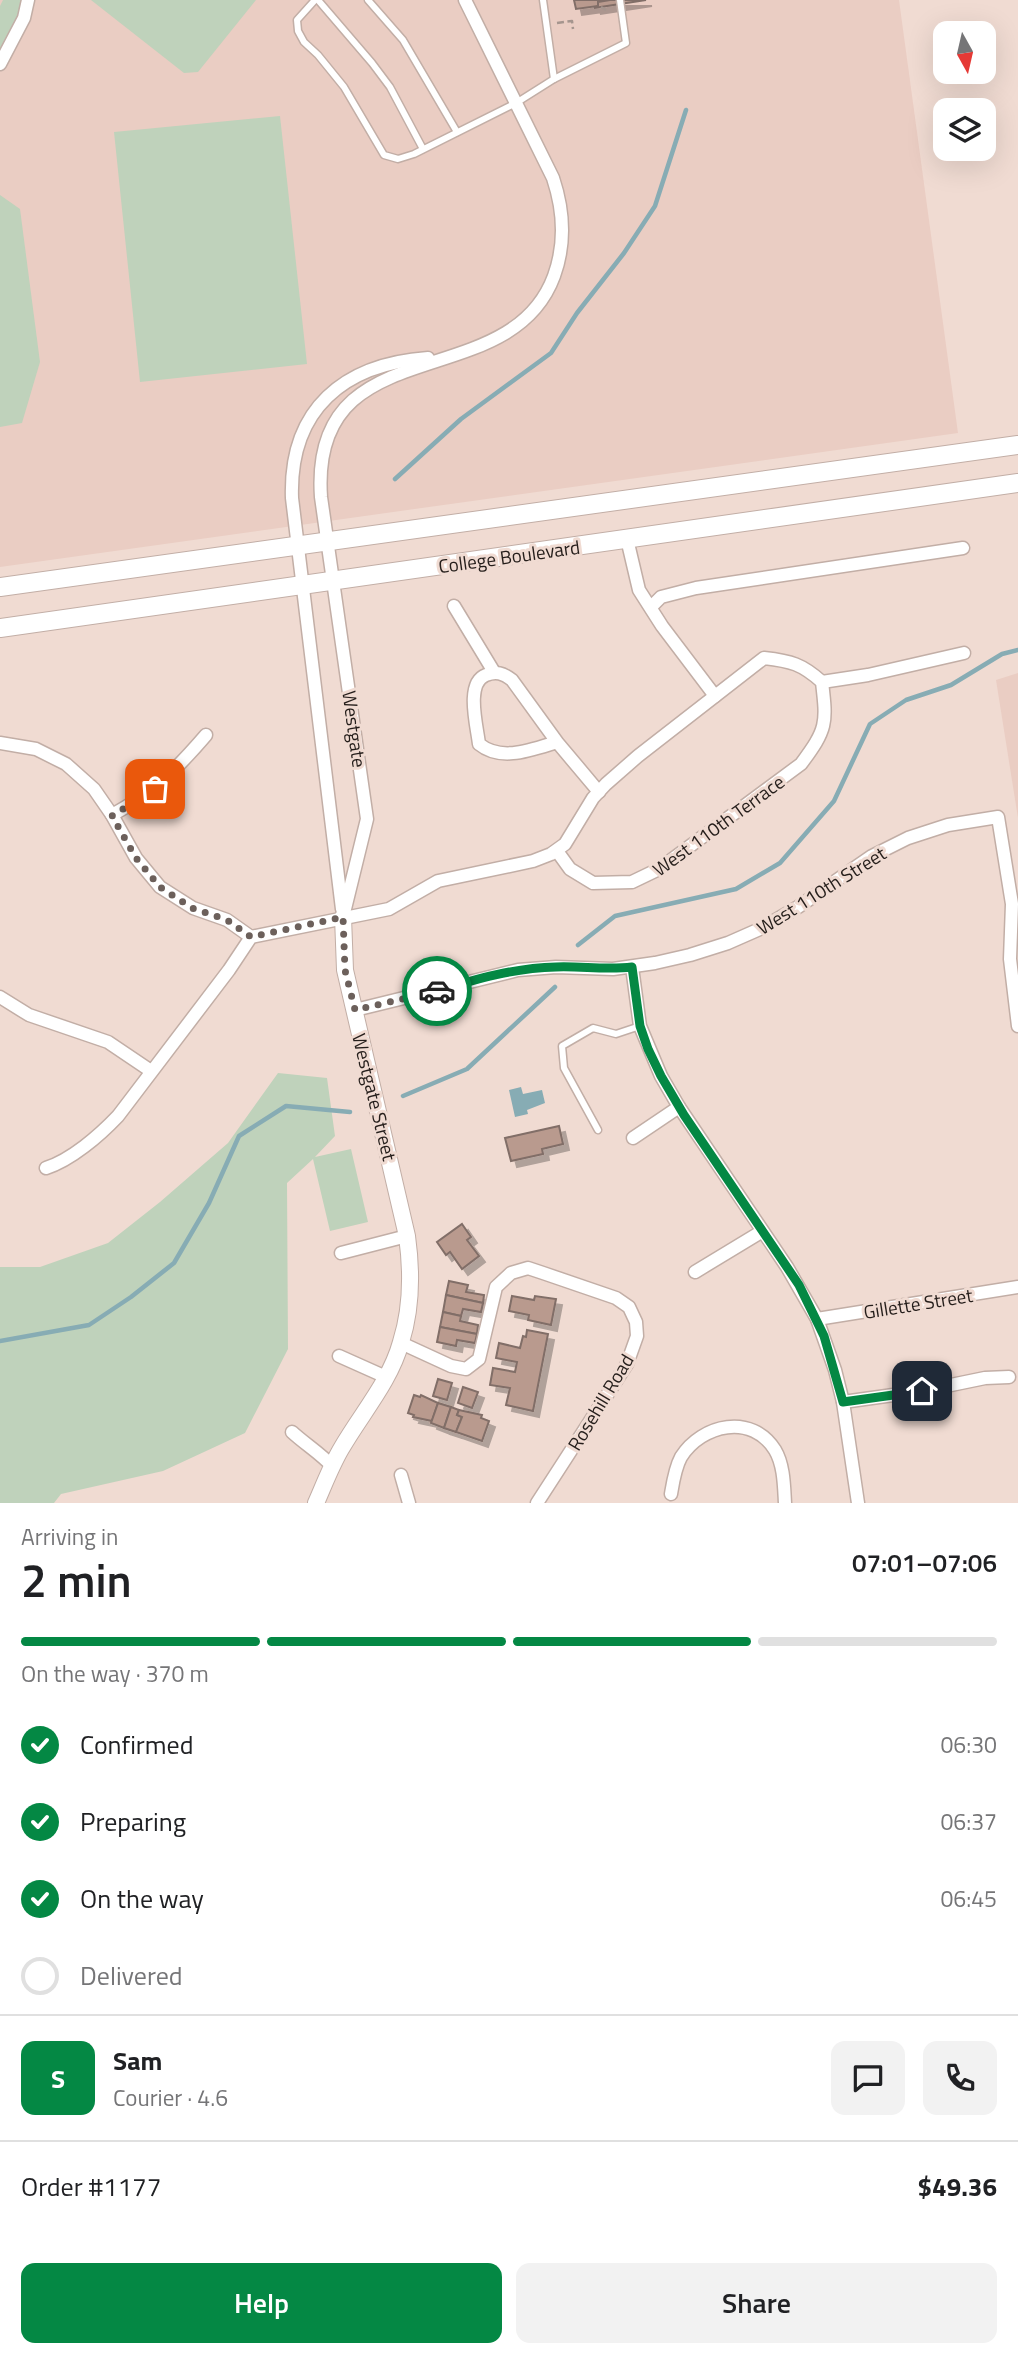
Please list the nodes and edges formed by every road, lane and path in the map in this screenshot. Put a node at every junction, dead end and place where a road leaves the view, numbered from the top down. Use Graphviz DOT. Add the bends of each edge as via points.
graph roads {
  1 [pos="28,0"];
  2 [pos="316,0"];
  3 [pos="369,0"];
  4 [pos="466,0"];
  5 [pos="543,0"];
  6 [pos="620,0"];
  7 [pos="601,7"];
  8 [pos="606,10"];
  9 [pos="557,23"];
  10 [pos="573,29"];
  11 [pos="0,64"];
  12 [pos="554,79"];
  13 [pos="516,103"];
  14 [pos="457,132"];
  15 [pos="423,149"];
  16 [pos="445,357"];
  17 [pos="1018,445"];
  18 [pos="1018,483"];
  19 [pos="626,539"];
  20 [pos="327,540"];
  21 [pos="298,545"];
  22 [pos="963,548"];
  23 [pos="333,580"];
  24 [pos="302,585"];
  25 [pos="0,587"];
  26 [pos="454,606"];
  27 [pos="651,607"];
  28 [pos="0,628"];
  29 [pos="964,653"];
  30 [pos="494,672"];
  31 [pos="822,682"];
  32 [pos="715,696"];
  33 [pos="206,735"];
  34 [pos="557,742"];
  35 [pos="0,743"];
  36 [pos="599,792"];
  37 [pos="112,816"];
  38 [pos="557,851"];
  39 [pos="343,917"];
  40 [pos="251,937"];
  41 [pos="632,967"];
  42 [pos="0,997"];
  43 [pos="355,1010"];
  44 [pos="640,1026"];
  45 [pos="1018,1026"];
  46 [pos="151,1071"];
  47 [pos="679,1107"];
  48 [pos="598,1130"];
  49 [pos="633,1138"];
  50 [pos="46,1168"];
  51 [pos="761,1232"];
  52 [pos="407,1236"];
  53 [pos="341,1253"];
  54 [pos="695,1272"];
  55 [pos="1018,1287"];
  56 [pos="817,1320"];
  57 [pos="401,1343"];
  58 [pos="339,1356"];
  59 [pos="386,1377"];
  60 [pos="1009,1377"];
  61 [pos="843,1402"];
  62 [pos="292,1432"];
  63 [pos="332,1466"];
  64 [pos="401,1475"];
  65 [pos="671,1494"];
  66 [pos="316,1503"];
  67 [pos="409,1503"];
  68 [pos="537,1503"];
  69 [pos="785,1503"];
  70 [pos="858,1503"];
  1 -- 11 [label="street" via="24,18"];
  2 -- 15 [label="lane" via="390,87"];
  2 -- 15 [label="lane" via="297,20 300,35 344,88 384,155 398,159"];
  3 -- 14 [label="lane" via="403,40"];
  4 -- 13 [label="street"];
  5 -- 12 [label="lane"];
  6 -- 12 [label="lane" via="625,43"];
  7 -- 8 [label="path"];
  9 -- 10 [label="path" via="572,21"];
  12 -- 13 [label="lane"];
  13 -- 14 [label="lane"];
  13 -- 16 [label="street" via="559,197 563,230 559,262 536,309 518,327 497,340"];
  14 -- 15 [label="lane"];
  16 -- 20 [label="street, Westgate" via="373,385 348,405 335,424 326,443 320,478"];
  16 -- 21 [label="street, Westgate Street" via="399,360 368,370 324,400 301,436 294,457 292,498"];
  17 -- 20 [label="main road, College Boulevard"];
  18 -- 19 [label="main road, College Boulevard"];
  19 -- 23 [label="main road, College Boulevard"];
  19 -- 27 [label="street" via="639,590"];
  20 -- 21 [label="main road, College Boulevard"];
  20 -- 23 [label="street, Westgate"];
  21 -- 24 [label="street, Westgate Street"];
  21 -- 25 [label="main road, College Boulevard"];
  22 -- 27 [label="street" via="696,588 660,597"];
  23 -- 24 [label="main road, College Boulevard"];
  23 -- 39 [label="street, Westgate" via="367,819"];
  24 -- 28 [label="main road, College Boulevard"];
  24 -- 39 [label="street, Westgate Street"];
  26 -- 30 [label="street"];
  27 -- 32 [label="street"];
  29 -- 31 [label="street"];
  30 -- 34 [label="street" via="512,680"];
  30 -- 34 [label="street" via="474,686 479,744 497,754"];
  31 -- 32 [label="street" via="806,668 764,658"];
  31 -- 38 [label="street, West 110th Terrace" via="826,718 817,742 801,764 659,869 632,882 593,883 570,869"];
  32 -- 36 [label="street"];
  33 -- 37 [label="street" via="155,789"];
  34 -- 36 [label="street"];
  35 -- 37 [label="street" via="36,749 66,764 94,789"];
  36 -- 38 [label="street"];
  37 -- 40 [label="street" via="136,858 160,887"];
  38 -- 39 [label="street" via="533,861 438,881 389,908"];
  39 -- 40 [label="street"];
  39 -- 43 [label="street, Westgate Street" via="345,970"];
  40 -- 46 [label="street"];
  41 -- 43 [label="street, West 110th Street" via="518,970"];
  41 -- 44 [label="street"];
  41 -- 45 [label="street, West 110th Street" via="690,956 762,928 872,856 908,838 948,825 998,817 1011,897 1010,959"];
  42 -- 46 [label="street" via="29,1015 108,1042"];
  43 -- 52 [label="street, Westgate Street"];
  44 -- 47 [label="street"];
  44 -- 48 [label="lane" via="616,1034 593,1028 562,1046 564,1068"];
  46 -- 50 [label="street" via="102,1133"];
  47 -- 49 [label="street"];
  47 -- 51 [label="street"];
  51 -- 54 [label="street"];
  51 -- 56 [label="street"];
  52 -- 53 [label="street"];
  52 -- 57 [label="street, Westgate Street" via="410,1299"];
  55 -- 56 [label="street, Gillette Street"];
  56 -- 61 [label="street"];
  57 -- 59 [label="street, Westgate Street"];
  57 -- 68 [label="street, Rosehill Road" via="466,1369 479,1359 496,1287 511,1273 528,1268 616,1298 629,1307 637,1336 627,1364"];
  58 -- 59 [label="street"];
  59 -- 63 [label="street, Westgate Street"];
  60 -- 61 [label="street"];
  61 -- 70 [label="street"];
  62 -- 63 [label="street"];
  63 -- 66 [label="street, Westgate Street"];
  64 -- 67 [label="street"];
  65 -- 69 [label="street" via="681,1458 693,1443 709,1431 740,1425 761,1434 776,1452"];
}
